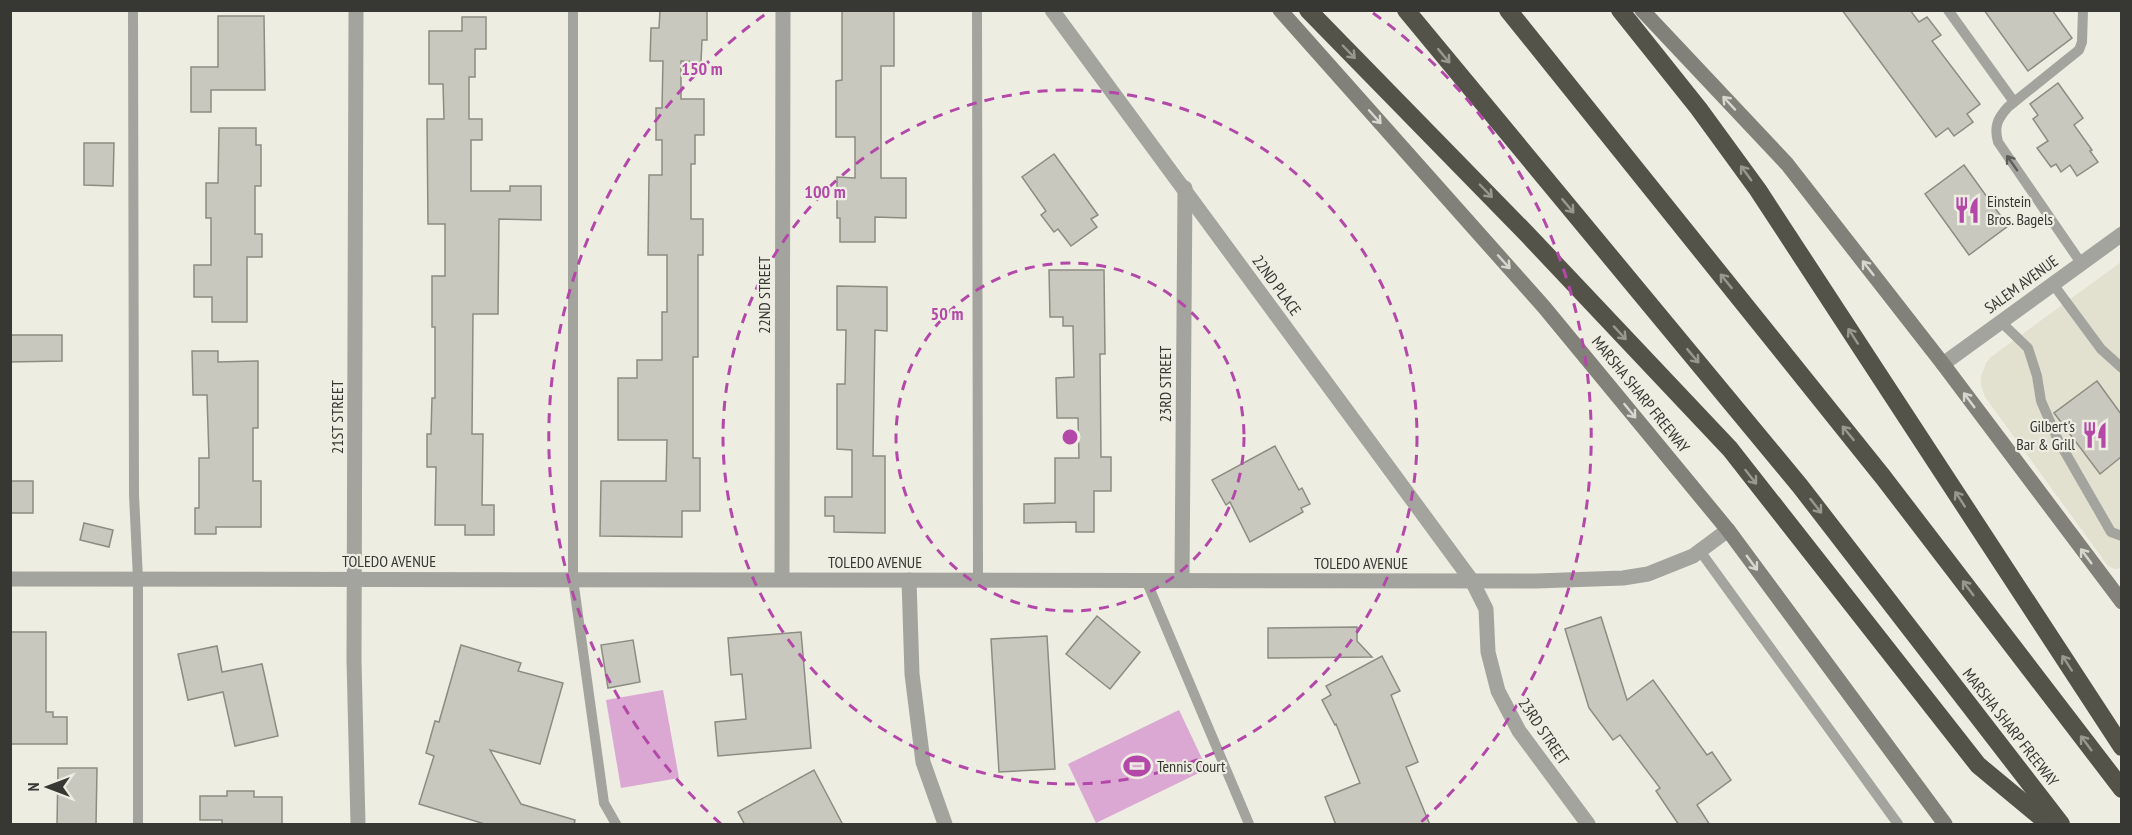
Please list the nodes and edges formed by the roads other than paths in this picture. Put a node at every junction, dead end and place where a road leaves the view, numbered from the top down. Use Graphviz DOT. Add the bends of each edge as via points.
graph roads {
  1 [pos="133,10"];
  2 [pos="356,10"];
  3 [pos="573,10"];
  4 [pos="783,10"];
  5 [pos="977,10"];
  6 [pos="1052,10"];
  7 [pos="1280,10"];
  8 [pos="1308,10"];
  9 [pos="1406,10"];
  10 [pos="1508,10"];
  11 [pos="1620,10"];
  12 [pos="1642,10"];
  13 [pos="1948,10"];
  14 [pos="2083,10"];
  15 [pos="2014,102"];
  16 [pos="1185,188"];
  17 [pos="2121,234"];
  18 [pos="2081,263"];
  19 [pos="2053,284"];
  20 [pos="2001,321"];
  21 [pos="1942,364"];
  22 [pos="2121,368"];
  23 [pos="1728,530"];
  24 [pos="2121,536"];
  25 [pos="1700,551"];
  26 [pos="10,579"];
  27 [pos="138,579"];
  28 [pos="355,579"];
  29 [pos="573,579"];
  30 [pos="782,579"];
  31 [pos="909,580"];
  32 [pos="978,580"];
  33 [pos="1146,580"];
  34 [pos="1182,580"];
  35 [pos="1472,581"];
  36 [pos="2121,601"];
  37 [pos="2121,747"];
  38 [pos="2121,789"];
  39 [pos="138,825"];
  40 [pos="358,825"];
  41 [pos="616,825"];
  42 [pos="945,825"];
  43 [pos="1249,825"];
  44 [pos="1588,825"];
  45 [pos="1898,825"];
  46 [pos="1945,825"];
  47 [pos="2049,825"];
  48 [pos="2061,825"];
  1 -- 27 [label="lane" via="134,495"];
  2 -- 28 [label="street, 21ST STREET"];
  3 -- 29 [label="lane"];
  4 -- 30 [label="street, 22ND STREET"];
  5 -- 32 [label="lane"];
  6 -- 16 [label="street, 22ND PLACE"];
  7 -- 23 [label="main road, MARSHA SHARP FREEWAY, one-way" via="1544,307"];
  8 -- 47 [label="highway, one-way" via="1730,449 1978,765"];
  9 -- 48 [label="highway, MARSHA SHARP FREEWAY, one-way" via="1800,486"];
  38 -- 10 [label="highway, one-way" via="1883,477"];
  37 -- 11 [label="highway, one-way" via="1758,190"];
  21 -- 12 [label="main road, one-way" via="1787,164"];
  13 -- 15 [label="lane"];
  14 -- 15 [label="lane" via="2079,50"];
  18 -- 15 [label="lane, one-way" via="1998,142 1998,118"];
  16 -- 34 [label="street, 23RD STREET"];
  16 -- 35 [label="street, 22ND PLACE"];
  17 -- 18 [label="street, SALEM AVENUE"];
  18 -- 19 [label="street, SALEM AVENUE"];
  19 -- 20 [label="street, SALEM AVENUE"];
  19 -- 22 [label="lane" via="2101,349"];
  20 -- 21 [label="street, SALEM AVENUE"];
  20 -- 24 [label="lane" via="2028,348 2041,401 2058,440 2111,532"];
  36 -- 21 [label="main road, one-way"];
  23 -- 25 [label="street, TOLEDO AVENUE"];
  23 -- 46 [label="main road, MARSHA SHARP FREEWAY, one-way"];
  25 -- 35 [label="street, TOLEDO AVENUE" via="1648,574 1623,578"];
  25 -- 45 [label="lane"];
  26 -- 27 [label="street, TOLEDO AVENUE"];
  27 -- 28 [label="street, TOLEDO AVENUE"];
  27 -- 39 [label="lane"];
  28 -- 29 [label="street, TOLEDO AVENUE"];
  28 -- 40 [label="street, 21ST STREET"];
  29 -- 30 [label="street, TOLEDO AVENUE"];
  29 -- 41 [label="lane" via="604,802"];
  30 -- 31 [label="street, TOLEDO AVENUE"];
  31 -- 32 [label="street, TOLEDO AVENUE"];
  31 -- 42 [label="street" via="912,674 923,762"];
  32 -- 33 [label="street, TOLEDO AVENUE"];
  33 -- 34 [label="street, TOLEDO AVENUE"];
  33 -- 43 [label="lane"];
  34 -- 35 [label="street, TOLEDO AVENUE"];
  35 -- 44 [label="street, 23RD STREET" via="1486,609 1488,652 1498,691 1519,731"];
}
